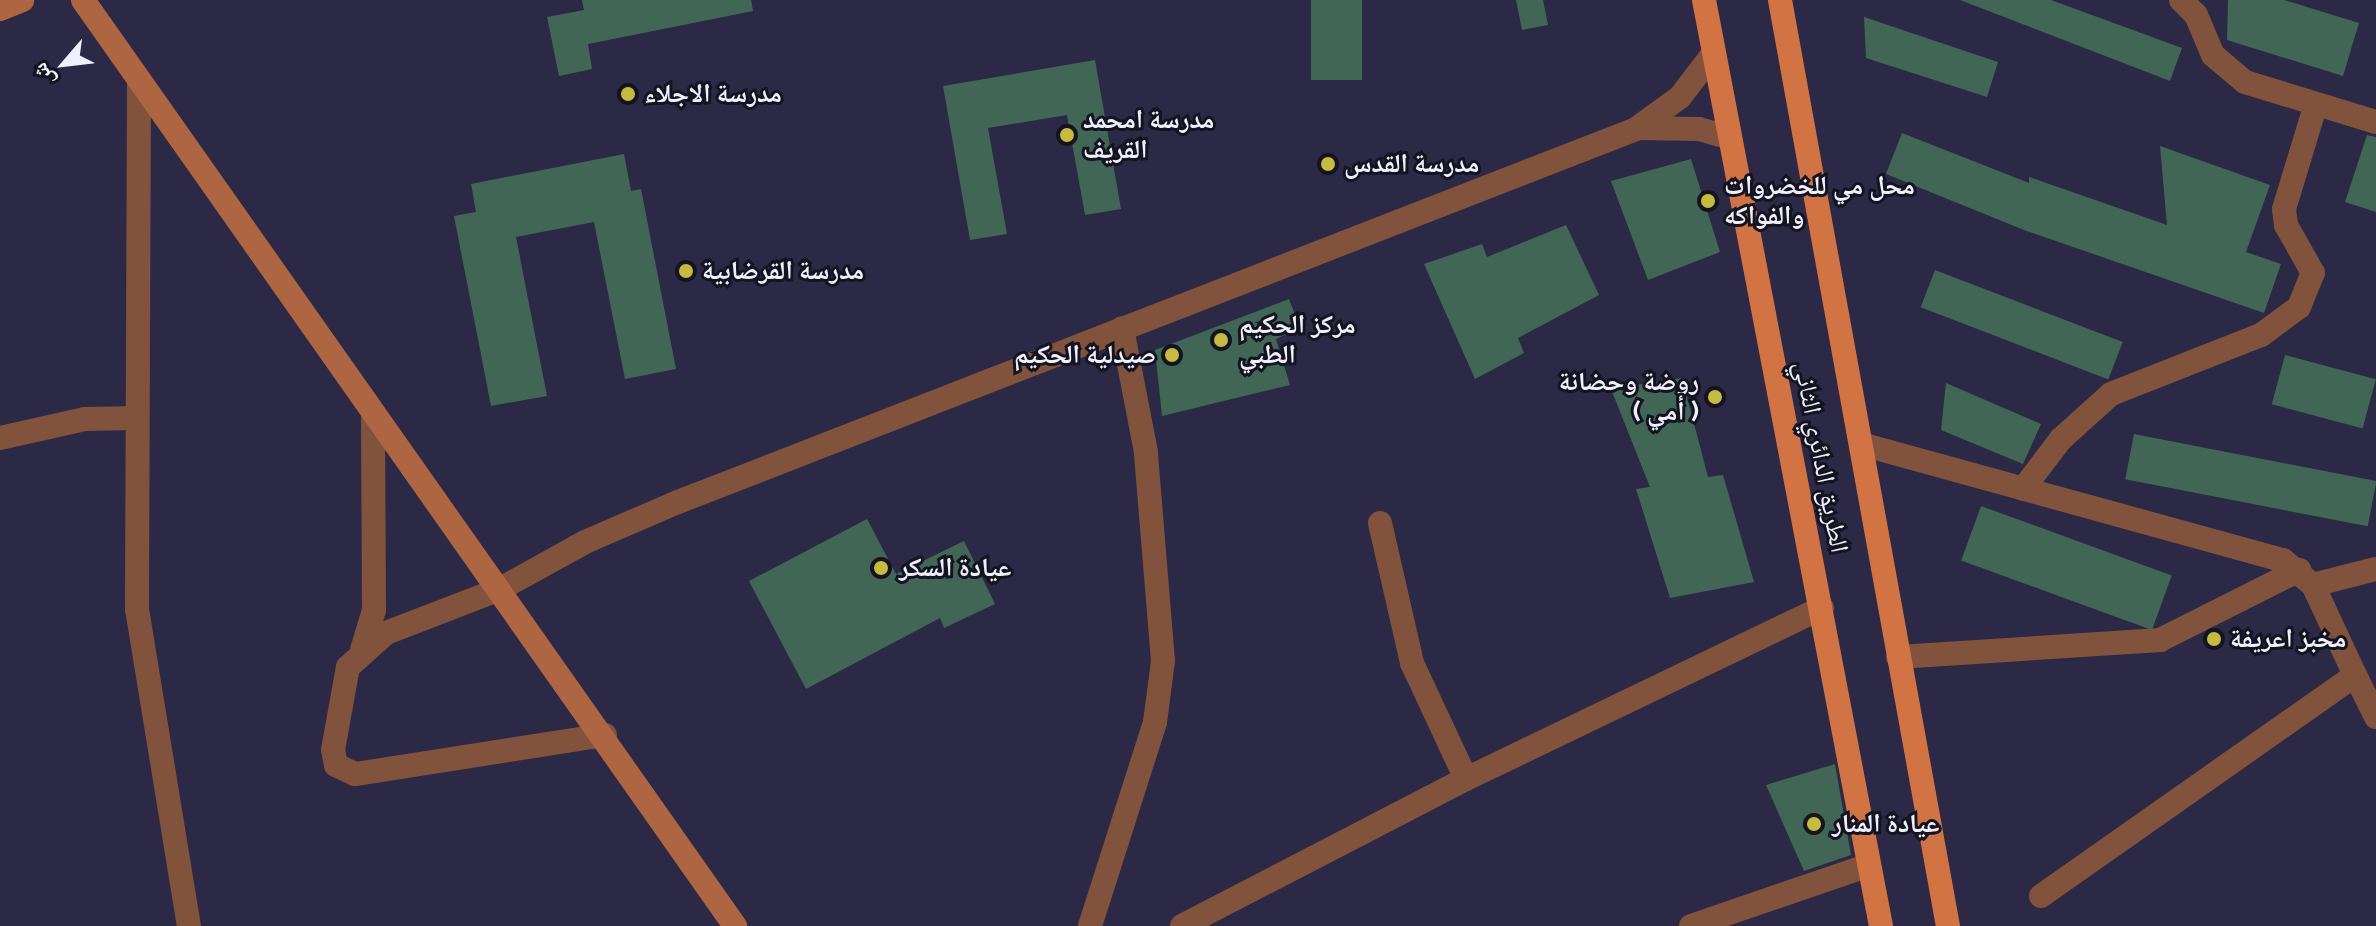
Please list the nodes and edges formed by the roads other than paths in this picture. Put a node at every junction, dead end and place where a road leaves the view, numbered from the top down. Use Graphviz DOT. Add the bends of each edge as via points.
graph roads {
  1 [pos="22,0"];
  2 [pos="83,0"];
  3 [pos="1704,0"];
  4 [pos="1780,0"];
  5 [pos="2185,2"];
  6 [pos="0,9"];
  7 [pos="1713,54"];
  8 [pos="139,82"];
  9 [pos="2315,107"];
  10 [pos="2376,122"];
  11 [pos="1636,129"];
  12 [pos="1730,138"];
  13 [pos="1122,328"];
  14 [pos="373,415"];
  15 [pos="137,418"];
  16 [pos="0,438"];
  17 [pos="1861,444"];
  18 [pos="2023,489"];
  19 [pos="1380,523"];
  20 [pos="2376,569"];
  21 [pos="2306,578"];
  22 [pos="500,589"];
  23 [pos="1822,608"];
  24 [pos="362,650"];
  25 [pos="1898,657"];
  26 [pos="2355,675"];
  27 [pos="2376,717"];
  28 [pos="605,735"];
  29 [pos="1466,779"];
  30 [pos="1869,865"];
  31 [pos="2041,896"];
  32 [pos="727,923"];
  33 [pos="189,926"];
  34 [pos="1090,926"];
  35 [pos="1182,926"];
  36 [pos="1691,926"];
  37 [pos="1881,926"];
  38 [pos="1948,926"];
  1 -- 6 [label="street"];
  2 -- 8 [label="street"];
  3 -- 7 [label="main road, الطريق الدائري الثاني"];
  4 -- 17 [label="main road, الطريق الدائري الثاني"];
  5 -- 9 [label="street" via="2213,55 2245,82"];
  7 -- 11 [label="street" via="1680,97"];
  7 -- 12 [label="main road, الطريق الدائري الثاني"];
  8 -- 14 [label="street"];
  8 -- 15 [label="street"];
  9 -- 10 [label="street"];
  9 -- 18 [label="street" via="2284,209 2286,225 2313,273 2299,307 2261,335 2111,394 2061,439"];
  11 -- 12 [label="street" via="1668,126"];
  11 -- 13 [label="street"];
  12 -- 23 [label="main road, الطريق الدائري الثاني"];
  13 -- 22 [label="street" via="678,502 585,542"];
  13 -- 34 [label="street" via="1146,452 1163,661 1155,722"];
  14 -- 22 [label="street"];
  14 -- 24 [label="street" via="374,610"];
  15 -- 16 [label="street" via="85,419"];
  15 -- 33 [label="street" via="137,609"];
  17 -- 18 [label="street"];
  17 -- 25 [label="main road, الطريق الدائري الثاني"];
  18 -- 21 [label="street"];
  19 -- 29 [label="street" via="1412,663"];
  20 -- 21 [label="street"];
  21 -- 25 [label="street" via="2160,640"];
  21 -- 26 [label="street"];
  22 -- 24 [label="street" via="386,633"];
  22 -- 28 [label="street"];
  23 -- 29 [label="street"];
  23 -- 30 [label="main road, الطريق الدائري الثاني"];
  24 -- 28 [label="street" via="348,667 333,750 336,765 355,774"];
  25 -- 38 [label="main road, الطريق الدائري الثاني"];
  26 -- 27 [label="street"];
  26 -- 31 [label="street"];
  28 -- 32 [label="street"];
  29 -- 35 [label="street"];
  30 -- 36 [label="street"];
  30 -- 37 [label="main road, الطريق الدائري الثاني"];
}
